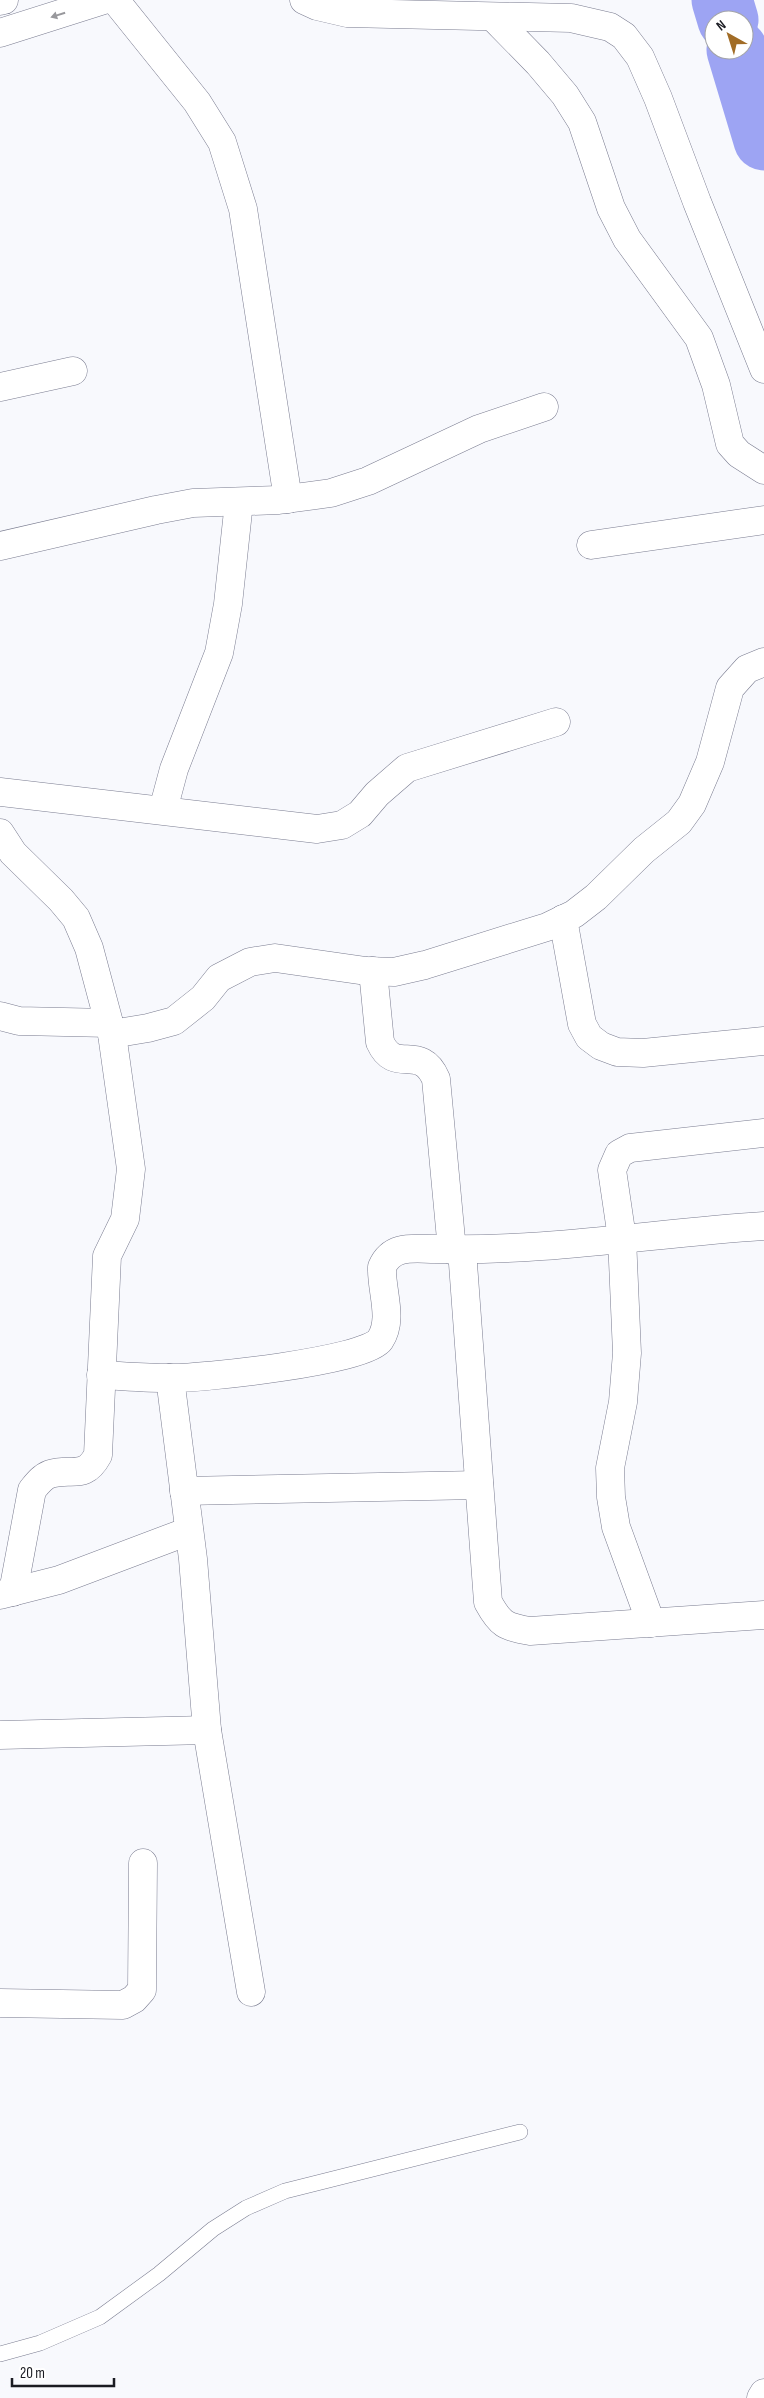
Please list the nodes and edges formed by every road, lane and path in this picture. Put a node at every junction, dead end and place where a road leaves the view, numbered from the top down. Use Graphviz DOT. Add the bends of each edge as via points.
graph roads {
  1 [pos="4,0"];
  2 [pos="104,0"];
  3 [pos="115,0"];
  4 [pos="304,0"];
  5 [pos="0,1"];
  6 [pos="493,17"];
  7 [pos="0,33"];
  8 [pos="764,369"];
  9 [pos="73,371"];
  10 [pos="0,387"];
  11 [pos="544,407"];
  12 [pos="764,470"];
  13 [pos="288,499"];
  14 [pos="239,502"];
  15 [pos="764,520"];
  16 [pos="591,545"];
  17 [pos="0,546"];
  18 [pos="764,662"];
  19 [pos="556,722"];
  20 [pos="0,792"];
  21 [pos="162,810"];
  22 [pos="0,833"];
  23 [pos="563,919"];
  24 [pos="373,971"];
  25 [pos="0,1016"];
  26 [pos="110,1028"];
  27 [pos="764,1041"];
  28 [pos="764,1133"];
  29 [pos="764,1226"];
  30 [pos="622,1238"];
  31 [pos="457,1250"];
  32 [pos="101,1375"];
  33 [pos="170,1378"];
  34 [pos="479,1485"];
  35 [pos="184,1491"];
  36 [pos="189,1531"];
  37 [pos="6,1593"];
  38 [pos="764,1615"];
  39 [pos="652,1623"];
  40 [pos="207,1730"];
  41 [pos="0,1736"];
  42 [pos="143,1863"];
  43 [pos="251,1992"];
  44 [pos="0,2003"];
  45 [pos="520,2132"];
  46 [pos="0,2354"];
  47 [pos="764,2393"];
  48 [pos="761,2398"];
  1 -- 5 [label="street"];
  2 -- 7 [label="street, one-way"];
  3 -- 13 [label="street" via="197,102 222,142 243,209"];
  4 -- 6 [label="street" via="346,13"];
  6 -- 8 [label="street" via="571,18 610,27 630,43 640,57 658,98"];
  6 -- 12 [label="street" via="554,82 582,122 611,208 627,240 698,338 716,385 730,444"];
  9 -- 10 [label="street"];
  11 -- 13 [label="street" via="479,429 368,481 331,493"];
  13 -- 14 [label="street"];
  14 -- 17 [label="street" via="156,510"];
  14 -- 21 [label="street" via="219,653 174,769"];
  15 -- 16 [label="street"];
  18 -- 23 [label="street" via="747,669 730,688 710,762 692,804 679,822 644,850 596,897"];
  19 -- 21 [label="street" via="407,768 360,814 342,825 317,829"];
  20 -- 21 [label="street"];
  22 -- 26 [label="street" via="13,853 76,918 89,948"];
  23 -- 24 [label="street" via="547,927 425,965 394,972"];
  23 -- 27 [label="street" via="582,1024 589,1037 601,1046 617,1052 643,1053"];
  24 -- 26 [label="street" via="275,958 250,962 219,978 203,998 174,1021"];
  24 -- 31 [label="street" via="380,1042 385,1052 391,1058 425,1062 436,1079"];
  25 -- 26 [label="street" via="19,1021"];
  26 -- 32 [label="street" via="131,1169 125,1219 107,1256"];
  28 -- 30 [label="street" via="630,1148 619,1154 612,1170"];
  29 -- 30 [label="street"];
  30 -- 31 [label="street"];
  30 -- 39 [label="street" via="627,1353 623,1402 610,1468 611,1497 616,1527"];
  31 -- 33 [label="street" via="403,1249 392,1252 386,1259 382,1280 387,1327 379,1342 371,1348 351,1355 231,1374"];
  31 -- 34 [label="street"];
  32 -- 33 [label="street"];
  32 -- 37 [label="street" via="98,1455 85,1471 50,1474 32,1490"];
  33 -- 35 [label="street"];
  34 -- 35 [label="street"];
  34 -- 39 [label="street" via="488,1602 507,1627 530,1631"];
  35 -- 36 [label="street"];
  36 -- 37 [label="street" via="59,1580"];
  36 -- 40 [label="street"];
  38 -- 39 [label="street"];
  40 -- 41 [label="street"];
  40 -- 43 [label="street"];
  42 -- 44 [label="street" via="142,1990 134,1999 123,2004"];
  45 -- 46 [label="lane" via="285,2191 246,2208 213,2229 100,2317 40,2343"];
  47 -- 48 [label="street"];
}
